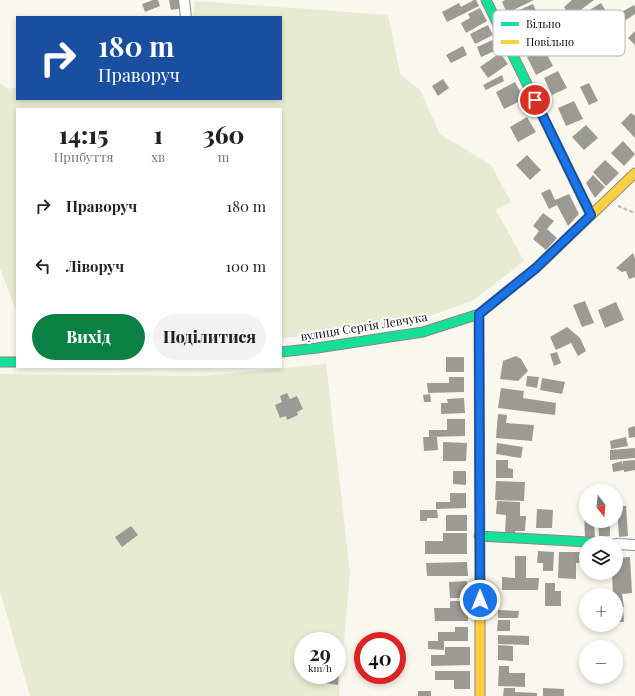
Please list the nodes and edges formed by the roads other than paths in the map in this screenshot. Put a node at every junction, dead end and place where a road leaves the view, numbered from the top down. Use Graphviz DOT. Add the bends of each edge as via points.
graph roads {
  1 [pos="184,0"];
  2 [pos="486,0"];
  3 [pos="493,14"];
  4 [pos="186,16"];
  5 [pos="513,56"];
  6 [pos="635,173"];
  7 [pos="591,215"];
  8 [pos="479,314"];
  9 [pos="282,352"];
  10 [pos="0,362"];
  11 [pos="16,362"];
  12 [pos="480,536"];
  13 [pos="579,542"];
  14 [pos="623,544"];
  15 [pos="635,545"];
  16 [pos="480,696"];
  1 -- 4 [label="street"];
  2 -- 3 [label="street"];
  5 -- 7 [label="street"];
  6 -- 7 [label="street, вулиця Сергія Левчука"];
  7 -- 8 [label="street, вулиця Сергія Левчука" via="536,268"];
  8 -- 9 [label="street, вулиця Сергія Левчука" via="423,332"];
  8 -- 12 [label="street"];
  10 -- 11 [label="street"];
  12 -- 13 [label="street"];
  12 -- 16 [label="street"];
  14 -- 15 [label="street"];
}
